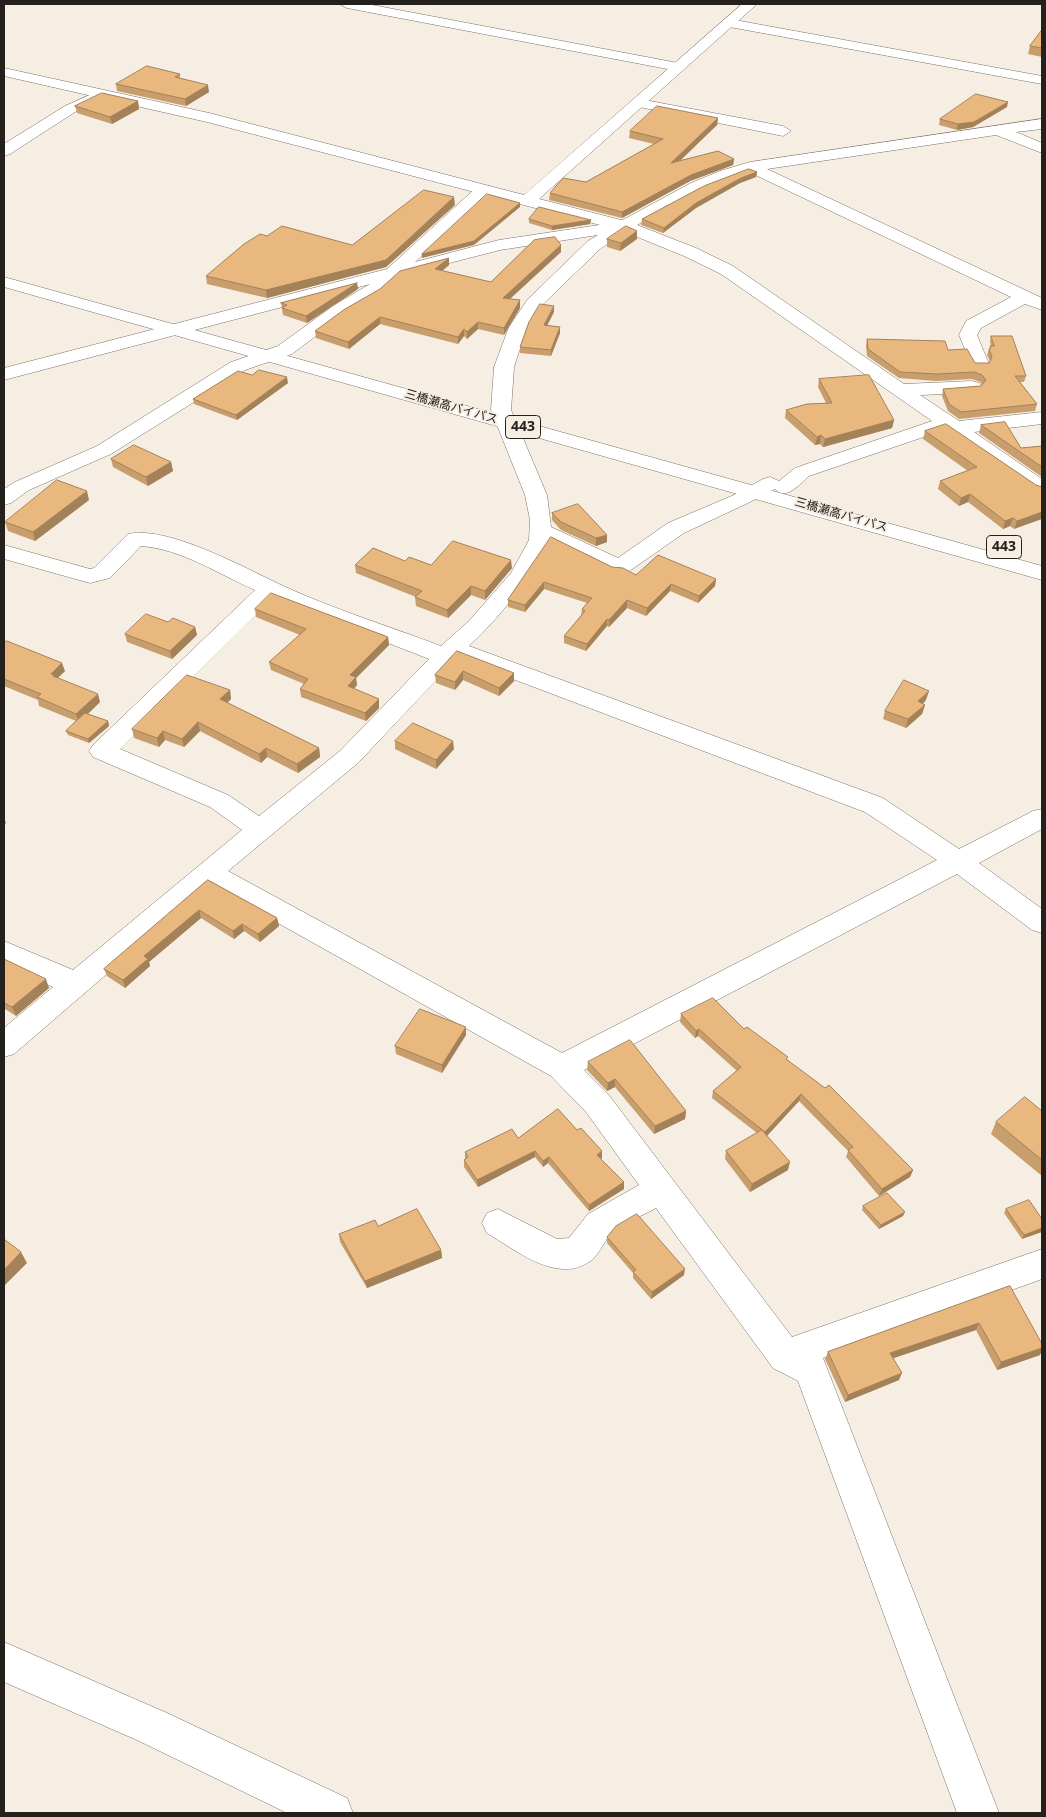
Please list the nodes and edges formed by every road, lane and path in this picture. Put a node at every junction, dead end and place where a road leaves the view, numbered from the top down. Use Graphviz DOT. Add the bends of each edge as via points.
graph roads {
  1 [pos="347,4"];
  2 [pos="750,4"];
  3 [pos="729,23"];
  4 [pos="678,68"];
  5 [pos="4,72"];
  6 [pos="1042,80"];
  7 [pos="101,94"];
  8 [pos="639,102"];
  9 [pos="1042,124"];
  10 [pos="993,127"];
  11 [pos="783,132"];
  12 [pos="1042,148"];
  13 [pos="4,151"];
  14 [pos="750,167"];
  15 [pos="484,189"];
  16 [pos="528,200"];
  17 [pos="623,226"];
  18 [pos="4,272"];
  19 [pos="394,272"];
  20 [pos="4,282"];
  21 [pos="1025,297"];
  22 [pos="1042,306"];
  23 [pos="183,326"];
  24 [pos="277,353"];
  25 [pos="980,364"];
  26 [pos="4,374"];
  27 [pos="972,388"];
  28 [pos="898,390"];
  29 [pos="504,416"];
  30 [pos="1042,418"];
  31 [pos="949,426"];
  32 [pos="769,487"];
  33 [pos="1042,488"];
  34 [pos="4,499"];
  35 [pos="540,530"];
  36 [pos="4,552"];
  37 [pos="1042,557"];
  38 [pos="1042,573"];
  39 [pos="270,588"];
  40 [pos="449,652"];
  41 [pos="1042,818"];
  42 [pos="260,830"];
  43 [pos="959,862"];
  44 [pos="208,872"];
  45 [pos="1042,923"];
  46 [pos="4,952"];
  47 [pos="75,984"];
  48 [pos="4,1045"];
  49 [pos="562,1067"];
  50 [pos="661,1189"];
  51 [pos="498,1223"];
  52 [pos="1042,1264"];
  53 [pos="785,1356"];
  54 [pos="4,1662"];
  55 [pos="332,1813"];
  56 [pos="978,1813"];
  1 -- 4 [label="main road"];
  2 -- 3 [label="main road"];
  3 -- 4 [label="main road"];
  3 -- 6 [label="main road"];
  4 -- 8 [label="main road"];
  5 -- 7 [label="main road"];
  7 -- 13 [label="main road" via="70,109"];
  7 -- 15 [label="main road" via="209,118"];
  8 -- 11 [label="main road"];
  8 -- 16 [label="main road"];
  9 -- 10 [label="main road"];
  10 -- 12 [label="main road"];
  10 -- 14 [label="main road"];
  14 -- 17 [label="main road" via="697,186"];
  14 -- 21 [label="main road"];
  15 -- 16 [label="main road"];
  15 -- 19 [label="main road"];
  16 -- 17 [label="main road"];
  17 -- 19 [label="main road" via="499,246"];
  17 -- 28 [label="main road" via="728,270"];
  17 -- 29 [label="main road" via="594,245 554,283 534,303 518,327 504,367"];
  18 -- 23 [label="main road, 三橋瀬高バイパス / 443"];
  19 -- 23 [label="main road"];
  19 -- 24 [label="main road" via="374,290"];
  20 -- 23 [label="main road, 三橋瀬高バイパス / 443"];
  21 -- 22 [label="main road"];
  21 -- 25 [label="main road" via="973,325 968,335"];
  23 -- 24 [label="main road, 三橋瀬高バイパス / 443"];
  23 -- 26 [label="main road"];
  24 -- 29 [label="main road, 三橋瀬高バイパス / 443"];
  24 -- 34 [label="main road" via="238,366 104,450 22,486"];
  27 -- 28 [label="main road"];
  28 -- 31 [label="main road"];
  29 -- 32 [label="main road, 三橋瀬高バイパス / 443"];
  29 -- 35 [label="main road" via="536,495 542,520"];
  30 -- 31 [label="main road"];
  31 -- 32 [label="main road" via="802,472"];
  31 -- 33 [label="main road"];
  32 -- 35 [label="main road" via="676,528 620,567"];
  32 -- 37 [label="main road, 三橋瀬高バイパス / 443"];
  32 -- 38 [label="main road, 三橋瀬高バイパス / 443"];
  35 -- 40 [label="main road" via="540,540 520,576 477,626"];
  36 -- 39 [label="main road" via="90,576 102,573 136,539 149,539 204,558"];
  39 -- 40 [label="main road"];
  39 -- 42 [label="main road" via="102,751 219,801"];
  40 -- 42 [label="main road" via="349,757"];
  40 -- 43 [label="main road" via="874,805"];
  41 -- 43 [label="main road"];
  42 -- 44 [label="main road"];
  43 -- 45 [label="main road"];
  43 -- 49 [label="main road"];
  44 -- 47 [label="main road"];
  44 -- 49 [label="main road"];
  46 -- 47 [label="main road"];
  47 -- 48 [label="main road"];
  49 -- 50 [label="main road" via="597,1103"];
  50 -- 51 [label="main road" via="599,1224 577,1252 554,1254"];
  50 -- 53 [label="main road"];
  52 -- 53 [label="main road"];
  53 -- 56 [label="main road" via="811,1370"];
  54 -- 55 [label="main road" via="153,1727"];
}
